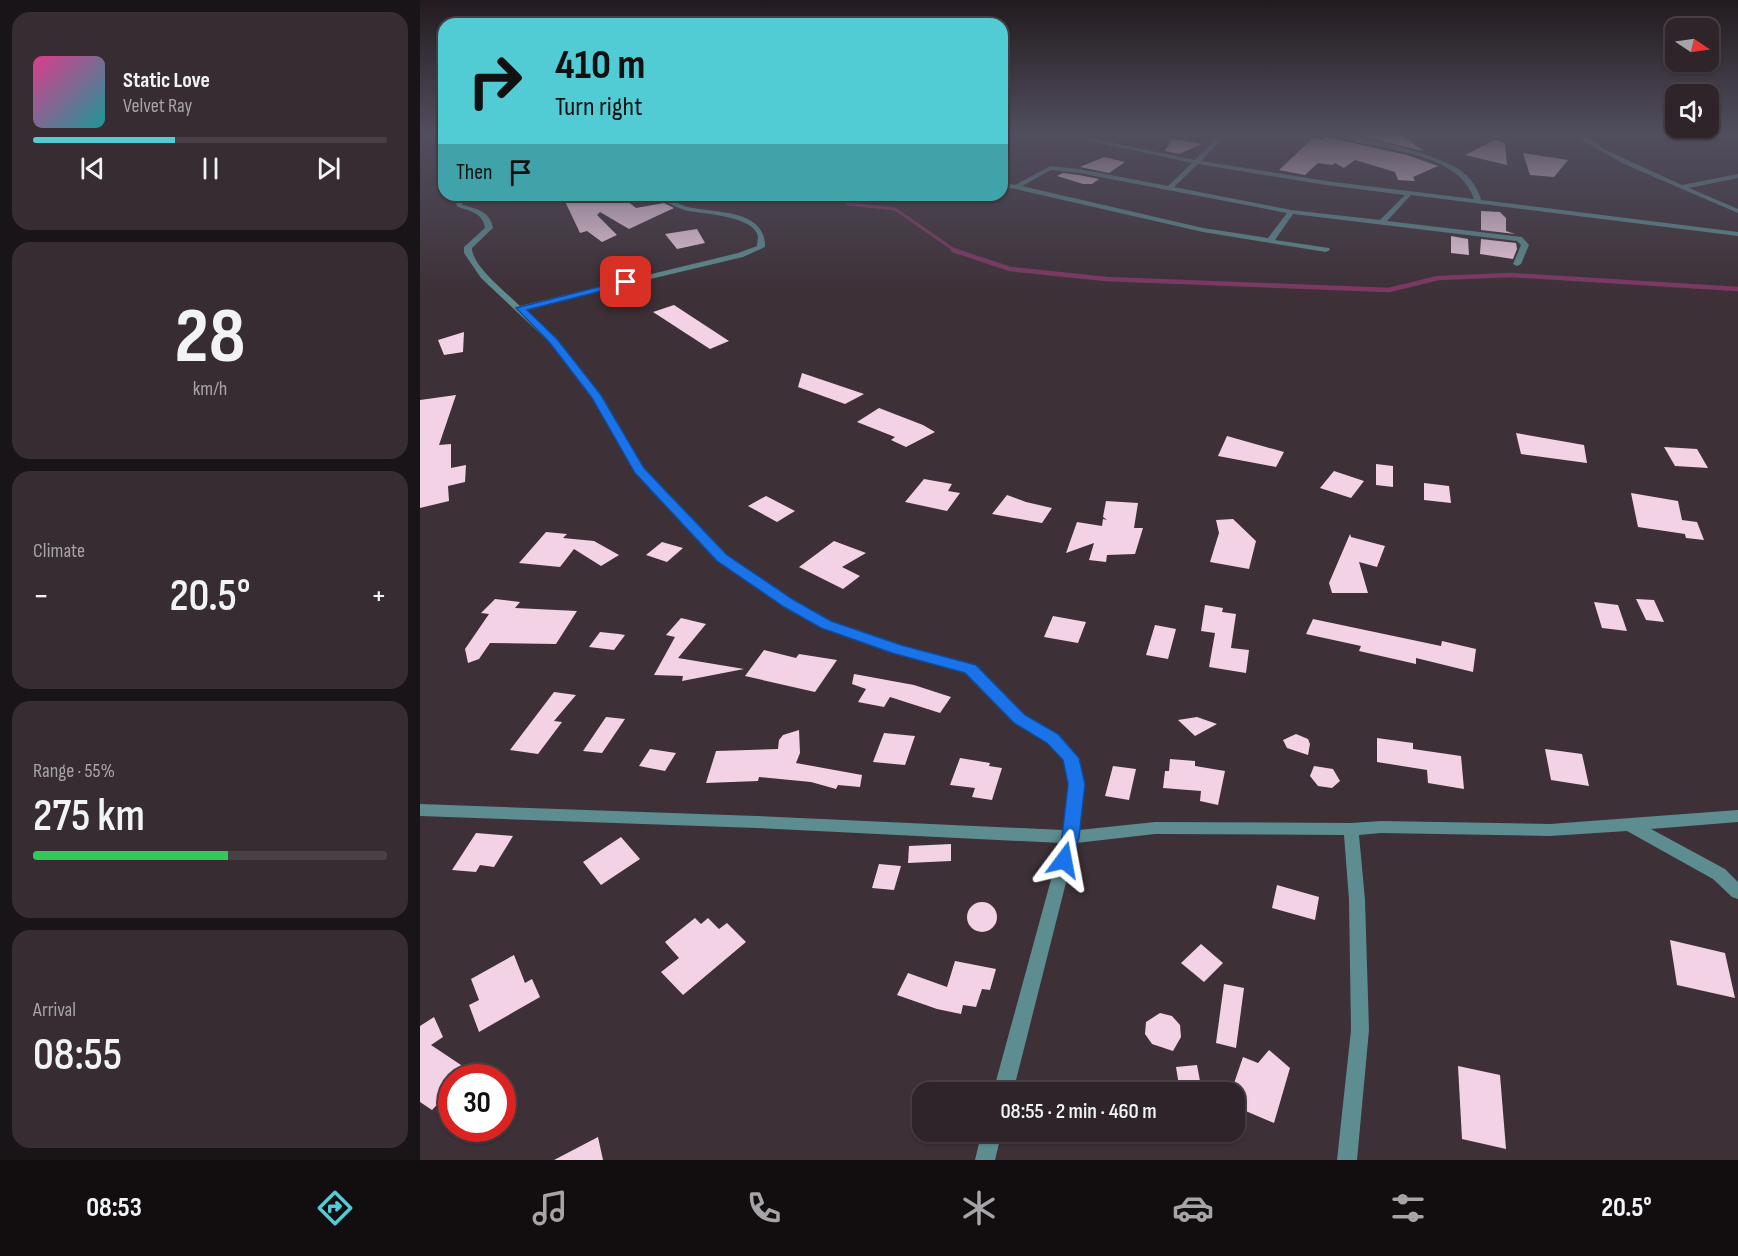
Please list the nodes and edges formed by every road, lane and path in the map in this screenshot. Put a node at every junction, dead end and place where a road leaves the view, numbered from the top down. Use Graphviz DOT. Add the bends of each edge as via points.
graph roads {
  1 [pos="1165,187"];
  2 [pos="1365,187"];
  3 [pos="1473,187"];
  4 [pos="1681,187"];
  5 [pos="1014,188"];
  6 [pos="1170,188"];
  7 [pos="1410,192"];
  8 [pos="1479,200"];
  9 [pos="457,201"];
  10 [pos="668,201"];
  11 [pos="1738,210"];
  12 [pos="1291,212"];
  13 [pos="1381,223"];
  14 [pos="1738,234"];
  15 [pos="1271,240"];
  16 [pos="1326,250"];
  17 [pos="1517,264"];
  18 [pos="520,308"];
  19 [pos="420,810"];
  20 [pos="1738,816"];
  21 [pos="1629,824"];
  22 [pos="1351,829"];
  23 [pos="1070,837"];
  24 [pos="1738,892"];
  25 [pos="1006,1082"];
  26 [pos="989,1142"];
  27 [pos="984,1160"];
  28 [pos="1347,1160"];
  1 -- 6 [label="street"];
  2 -- 7 [label="street"];
  3 -- 8 [label="street"];
  4 -- 11 [label="street"];
  5 -- 15 [label="street" via="1161,221"];
  6 -- 12 [label="street"];
  7 -- 8 [label="street"];
  7 -- 13 [label="street"];
  8 -- 14 [label="street"];
  9 -- 18 [label="street" via="460,206 485,214 489,228 468,247 468,253 484,276"];
  10 -- 18 [label="street" via="749,222 759,234 761,247"];
  12 -- 13 [label="street"];
  12 -- 15 [label="street"];
  13 -- 17 [label="street" via="1519,239 1525,245"];
  15 -- 16 [label="street"];
  18 -- 23 [label="street" via="553,341 597,398 639,470 722,558 826,624 897,650 970,669 1019,719 1053,739 1070,758 1076,784"];
  19 -- 23 [label="street"];
  20 -- 21 [label="street"];
  21 -- 22 [label="street" via="1550,830"];
  21 -- 24 [label="street" via="1719,874"];
  22 -- 23 [label="street" via="1155,828"];
  22 -- 28 [label="street" via="1357,900 1359,1030"];
  23 -- 25 [label="street"];
  26 -- 27 [label="street"];
}
